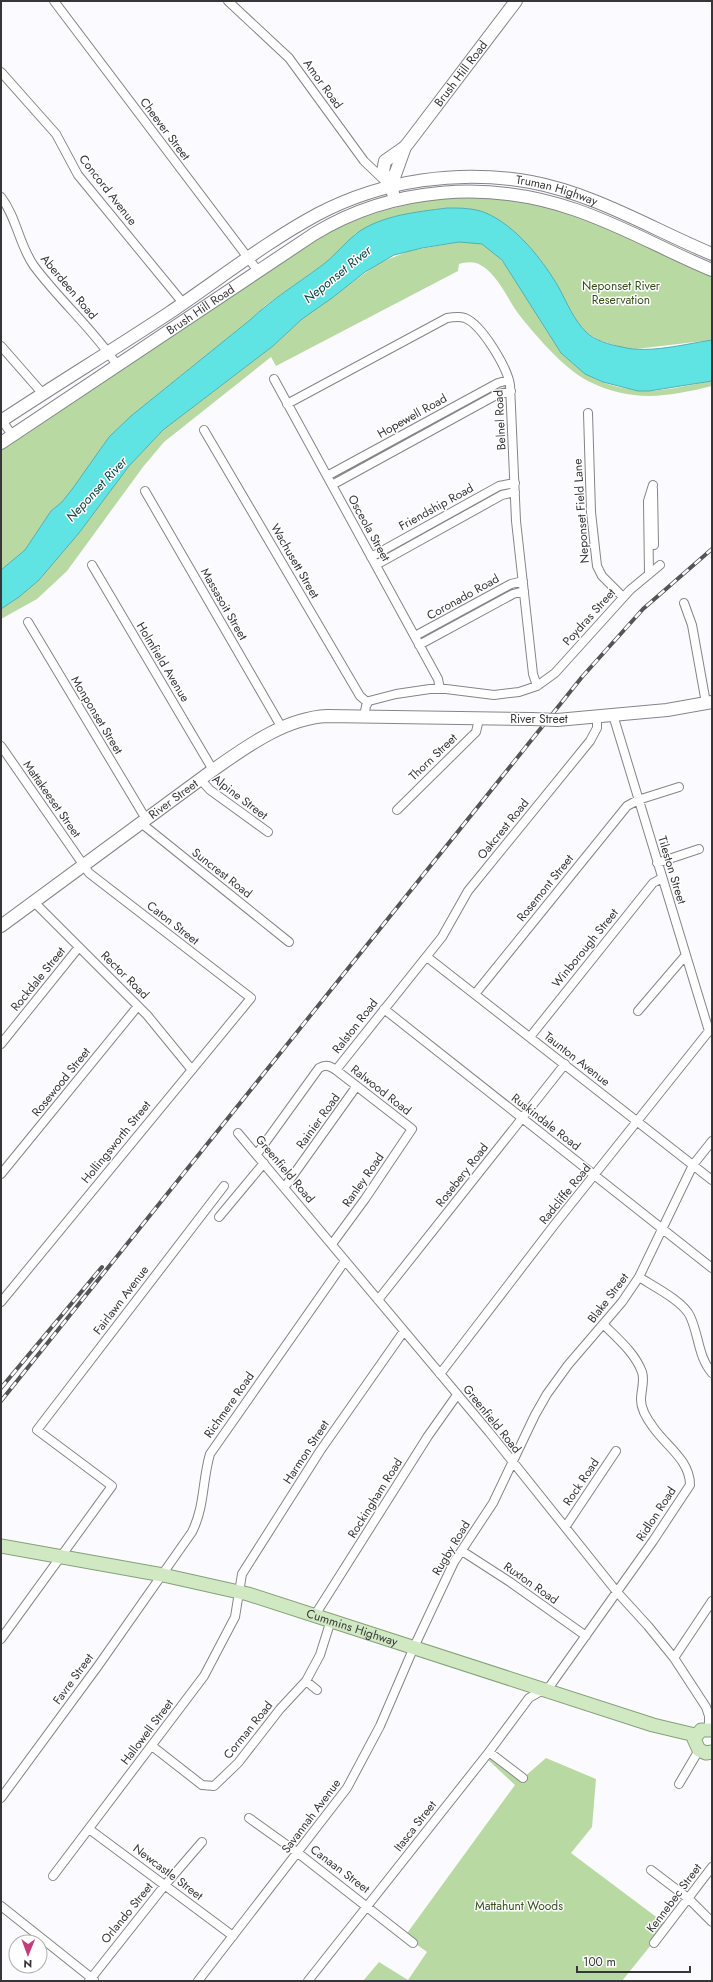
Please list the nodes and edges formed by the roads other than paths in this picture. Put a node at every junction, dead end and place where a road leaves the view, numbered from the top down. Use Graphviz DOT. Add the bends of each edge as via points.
graph roads {
  1 [pos="54,1"];
  2 [pos="228,1"];
  3 [pos="516,1"];
  4 [pos="1,72"];
  5 [pos="391,186"];
  6 [pos="1,197"];
  7 [pos="395,200"];
  8 [pos="712,254"];
  9 [pos="249,258"];
  10 [pos="712,270"];
  11 [pos="258,271"];
  12 [pos="183,303"];
  13 [pos="1,346"];
  14 [pos="109,352"];
  15 [pos="117,365"];
  16 [pos="274,379"];
  17 [pos="509,380"];
  18 [pos="511,391"];
  19 [pos="43,394"];
  20 [pos="287,404"];
  21 [pos="588,414"];
  22 [pos="1,420"];
  23 [pos="204,430"];
  24 [pos="12,436"];
  25 [pos="1,443"];
  26 [pos="327,476"];
  27 [pos="515,483"];
  28 [pos="332,485"];
  29 [pos="145,492"];
  30 [pos="515,492"];
  31 [pos="371,557"];
  32 [pos="92,565"];
  33 [pos="376,565"];
  34 [pos="654,570"];
  35 [pos="523,581"];
  36 [pos="524,591"];
  37 [pos="623,597"];
  38 [pos="684,602"];
  39 [pos="28,622"];
  40 [pos="415,636"];
  41 [pos="420,645"];
  42 [pos="537,686"];
  43 [pos="440,689"];
  44 [pos="367,702"];
  45 [pos="709,703"];
  46 [pos="613,715"];
  47 [pos="364,717"];
  48 [pos="597,717"];
  49 [pos="479,719"];
  50 [pos="282,728"];
  51 [pos="1,746"];
  52 [pos="213,770"];
  53 [pos="200,780"];
  54 [pos="679,788"];
  55 [pos="638,800"];
  56 [pos="397,810"];
  57 [pos="143,821"];
  58 [pos="268,832"];
  59 [pos="700,849"];
  60 [pos="657,863"];
  61 [pos="83,866"];
  62 [pos="662,878"];
  63 [pos="34,902"];
  64 [pos="1,926"];
  65 [pos="289,942"];
  66 [pos="79,947"];
  67 [pos="427,956"];
  68 [pos="685,956"];
  69 [pos="475,994"];
  70 [pos="251,998"];
  71 [pos="138,1006"];
  72 [pos="384,1009"];
  73 [pos="638,1011"];
  74 [pos="709,1019"];
  75 [pos="709,1031"];
  76 [pos="530,1037"];
  77 [pos="1,1044"];
  78 [pos="565,1064"];
  79 [pos="192,1070"];
  80 [pos="336,1070"];
  81 [pos="356,1087"];
  82 [pos="522,1119"];
  83 [pos="638,1122"];
  84 [pos="412,1130"];
  85 [pos="238,1134"];
  86 [pos="712,1141"];
  87 [pos="257,1154"];
  88 [pos="264,1163"];
  89 [pos="693,1165"];
  90 [pos="1,1174"];
  91 [pos="595,1176"];
  92 [pos="712,1180"];
  93 [pos="224,1186"];
  94 [pos="284,1188"];
  95 [pos="219,1217"];
  96 [pos="662,1229"];
  97 [pos="332,1244"];
  98 [pos="345,1261"];
  99 [pos="712,1268"];
  100 [pos="639,1277"];
  101 [pos="378,1300"];
  102 [pos="1,1302"];
  103 [pos="603,1324"];
  104 [pos="404,1331"];
  105 [pos="712,1373"];
  106 [pos="440,1374"];
  107 [pos="457,1395"];
  108 [pos="616,1451"];
  109 [pos="512,1463"];
  110 [pos="566,1526"];
  111 [pos="1,1546"];
  112 [pos="462,1551"];
  113 [pos="61,1556"];
  114 [pos="163,1575"];
  115 [pos="239,1592"];
  116 [pos="617,1592"];
  117 [pos="712,1601"];
  118 [pos="315,1615"];
  119 [pos="331,1620"];
  120 [pos="586,1636"];
  121 [pos="1,1639"];
  122 [pos="414,1647"];
  123 [pos="674,1658"];
  124 [pos="306,1681"];
  125 [pos="317,1690"];
  126 [pos="544,1690"];
  127 [pos="710,1729"];
  128 [pos="696,1736"];
  129 [pos="152,1746"];
  130 [pos="699,1750"];
  131 [pos="489,1752"];
  132 [pos="712,1752"];
  133 [pos="523,1778"];
  134 [pos="679,1784"];
  135 [pos="1,1798"];
  136 [pos="249,1818"];
  137 [pos="89,1829"];
  138 [pos="202,1842"];
  139 [pos="298,1853"];
  140 [pos="712,1867"];
  141 [pos="650,1870"];
  142 [pos="53,1876"];
  143 [pos="165,1885"];
  144 [pos="689,1899"];
  145 [pos="367,1905"];
  146 [pos="1,1906"];
  147 [pos="712,1922"];
  148 [pos="233,1936"];
  149 [pos="413,1943"];
  150 [pos="654,1943"];
  151 [pos="92,1980"];
  152 [pos="198,1981"];
  153 [pos="308,1981"];
  1 -- 9 [label="street, Cheever Street"];
  2 -- 5 [label="street, Amor Road" via="289,58 364,161"];
  3 -- 5 [label="main road, Brush Hill Road" via="405,147 384,164 383,171"];
  4 -- 12 [label="street, Concord Avenue" via="52,129 78,175"];
  5 -- 7 [label="main road, Brush Hill Road"];
  5 -- 8 [label="main road, Truman Highway" via="421,180 462,177 504,179 545,185 598,202"];
  5 -- 9 [label="main road, Brush Hill Road" via="325,211"];
  6 -- 14 [label="street, Aberdeen Road" via="11,213 34,266"];
  7 -- 10 [label="main road, Truman Highway" via="471,191 539,199 591,215"];
  7 -- 11 [label="main road, Brush Hill Road" via="337,221"];
  9 -- 11 [label="street, Cheever Street"];
  9 -- 12 [label="main road, Brush Hill Road"];
  11 -- 15 [label="main road, Brush Hill Road"];
  12 -- 14 [label="main road, Brush Hill Road"];
  13 -- 19 [label="street"];
  14 -- 15 [label="street, Aberdeen Road"];
  14 -- 19 [label="main road, Brush Hill Road"];
  15 -- 24 [label="main road, Brush Hill Road"];
  16 -- 20 [label="street, Osceola Street"];
  17 -- 18 [label="street, Belnel Road"];
  17 -- 20 [label="street, Belnel Road" via="504,364 476,327 466,318 454,317 447,318"];
  17 -- 26 [label="street, Hopewell Road" via="498,383"];
  18 -- 27 [label="street, Belnel Road"];
  18 -- 28 [label="street, Hopewell Road" via="498,394"];
  19 -- 22 [label="main road, Brush Hill Road"];
  20 -- 26 [label="street, Osceola Street"];
  21 -- 37 [label="street, Neponset Field Lane" via="591,512 597,566 602,576"];
  22 -- 24 [label="street"];
  23 -- 44 [label="street, Wachusett Street" via="358,693"];
  24 -- 25 [label="main road, Brush Hill Road"];
  26 -- 28 [label="street, Osceola Street"];
  27 -- 30 [label="street, Belnel Road"];
  27 -- 31 [label="street, Friendship Road" via="500,486"];
  28 -- 31 [label="street, Osceola Street"];
  29 -- 50 [label="street, Massasoit Street"];
  30 -- 33 [label="street, Friendship Road" via="502,495"];
  30 -- 35 [label="street, Belnel Road"];
  31 -- 33 [label="street, Osceola Street"];
  32 -- 52 [label="street, Holmfield Avenue"];
  33 -- 40 [label="street, Osceola Street"];
  34 -- 34 [label="street" via="653,485 648,501"];
  34 -- 37 [label="street, Poydras Street"];
  35 -- 36 [label="street, Belnel Road"];
  35 -- 40 [label="street, Coronado Road" via="511,584"];
  36 -- 41 [label="street, Coronado Road" via="513,594"];
  36 -- 42 [label="street, Belnel Road" via="533,674"];
  37 -- 42 [label="street, Poydras Street" via="555,673"];
  38 -- 45 [label="street" via="692,625"];
  39 -- 57 [label="street, Monponset Street"];
  40 -- 41 [label="street, Osceola Street"];
  41 -- 43 [label="street, Osceola Street" via="438,679"];
  42 -- 43 [label="street" via="519,692 494,695"];
  43 -- 44 [label="street" via="396,694"];
  44 -- 47 [label="street"];
  45 -- 46 [label="main road, River Street"];
  46 -- 48 [label="main road, River Street"];
  46 -- 55 [label="street, Tileston Street"];
  47 -- 49 [label="main road, River Street"];
  47 -- 50 [label="main road, River Street" via="321,716"];
  48 -- 49 [label="main road, River Street, bridge" via="557,720"];
  48 -- 67 [label="street, Oakcrest Road" via="597,728 590,741 468,891 449,927"];
  49 -- 56 [label="street, Thorn Street" via="476,732"];
  50 -- 52 [label="main road, River Street" via="248,746"];
  51 -- 61 [label="street, Mattakeeset Street"];
  52 -- 53 [label="main road, River Street"];
  53 -- 57 [label="main road, River Street"];
  53 -- 58 [label="street, Alpine Street"];
  54 -- 55 [label="street"];
  55 -- 60 [label="street, Tileston Street"];
  55 -- 69 [label="street, Rosemont Street" via="624,810"];
  57 -- 61 [label="main road, River Street"];
  57 -- 65 [label="street, Suncrest Road"];
  59 -- 60 [label="street"];
  60 -- 62 [label="street, Tileston Street"];
  61 -- 63 [label="main road, River Street"];
  61 -- 70 [label="street, Caton Street" via="92,876"];
  62 -- 68 [label="street, Tileston Street"];
  62 -- 76 [label="street, Winborough Street" via="653,883"];
  63 -- 64 [label="main road, River Street"];
  63 -- 66 [label="street, Rector Road"];
  66 -- 71 [label="street, Rector Road"];
  66 -- 77 [label="street, Rockdale Street"];
  67 -- 69 [label="street, Taunton Avenue"];
  67 -- 72 [label="street, Ralston Road"];
  68 -- 73 [label="street"];
  68 -- 74 [label="street, Tileston Street"];
  69 -- 76 [label="street, Taunton Avenue"];
  70 -- 79 [label="street, Hollingsworth Street"];
  71 -- 79 [label="street, Rector Road"];
  71 -- 90 [label="street, Rosewood Street"];
  72 -- 80 [label="street, Ralston Road"];
  72 -- 82 [label="street, Ruskindale Road"];
  74 -- 75 [label="street, Tileston Street"];
  75 -- 83 [label="street, Radcliffe Road"];
  76 -- 78 [label="street, Taunton Avenue"];
  78 -- 82 [label="street, Rosebery Road"];
  78 -- 83 [label="street, Taunton Avenue"];
  79 -- 102 [label="street, Hollingsworth Street"];
  80 -- 81 [label="street, Ralwood Road"];
  80 -- 87 [label="street, Ralston Road" via="327,1065 319,1068"];
  81 -- 84 [label="street, Ralwood Road"];
  81 -- 94 [label="street, Rainier Road"];
  82 -- 91 [label="street, Ruskindale Road"];
  82 -- 101 [label="street, Rosebery Road"];
  83 -- 89 [label="street, Taunton Avenue"];
  83 -- 91 [label="street, Radcliffe Road"];
  84 -- 97 [label="street, Ranley Road"];
  85 -- 87 [label="street, Greenfield Road"];
  86 -- 89 [label="street, Blake Street"];
  87 -- 88 [label="street, Greenfield Road"];
  88 -- 94 [label="street, Greenfield Road"];
  88 -- 95 [label="street"];
  89 -- 92 [label="street, Taunton Avenue"];
  89 -- 96 [label="street, Blake Street"];
  91 -- 96 [label="street, Ruskindale Road"];
  91 -- 106 [label="street, Radcliffe Road"];
  93 -- 113 [label="street, Fairlawn Avenue" via="37,1430 112,1486"];
  94 -- 97 [label="street, Greenfield Road"];
  96 -- 99 [label="street, Ruskindale Road"];
  96 -- 100 [label="street, Blake Street"];
  97 -- 98 [label="street, Greenfield Road"];
  98 -- 101 [label="street, Greenfield Road"];
  98 -- 114 [label="street, Richmere Road" via="210,1454 199,1519"];
  100 -- 103 [label="street, Blake Street"];
  100 -- 105 [label="street" via="680,1305 690,1315 701,1356"];
  101 -- 104 [label="street, Greenfield Road"];
  103 -- 109 [label="street, Blake Street" via="547,1394"];
  103 -- 116 [label="street, Ridlon Road" via="637,1361 642,1373 643,1411 663,1440 685,1463 690,1476 690,1485"];
  104 -- 106 [label="street, Greenfield Road"];
  104 -- 115 [label="street, Harmon Street" via="320,1451 242,1574"];
  106 -- 107 [label="street, Greenfield Road"];
  107 -- 109 [label="street, Greenfield Road"];
  107 -- 118 [label="street, Rockingham Road" via="428,1436"];
  108 -- 110 [label="street, Rock Road"];
  109 -- 110 [label="street, Greenfield Road"];
  109 -- 112 [label="street, Rugby Road" via="493,1503"];
  110 -- 116 [label="street, Greenfield Road"];
  111 -- 113 [label="main road, Cummins Highway"];
  112 -- 120 [label="street, Ruxton Road"];
  112 -- 122 [label="street, Rugby Road" via="454,1562"];
  113 -- 114 [label="main road, Cummins Highway"];
  113 -- 121 [label="street"];
  114 -- 115 [label="main road, Cummins Highway"];
  114 -- 135 [label="street, Favre Street"];
  115 -- 118 [label="main road, Cummins Highway"];
  115 -- 129 [label="street, Hallowell Street" via="235,1617 214,1659"];
  116 -- 120 [label="street, Ridlon Road"];
  116 -- 123 [label="street, Greenfield Road"];
  117 -- 123 [label="street"];
  118 -- 119 [label="main road, Cummins Highway"];
  119 -- 122 [label="main road, Cummins Highway"];
  119 -- 124 [label="street, Corman Road" via="320,1655"];
  120 -- 126 [label="street, Ridlon Road" via="550,1686"];
  122 -- 126 [label="main road, Cummins Highway"];
  122 -- 139 [label="street, Savannah Avenue" via="380,1726 347,1788"];
  123 -- 127 [label="street, Greenfield Road" via="706,1707"];
  124 -- 125 [label="street"];
  124 -- 129 [label="street, Corman Road" via="238,1762 214,1786 202,1784"];
  126 -- 128 [label="main road, Cummins Highway" via="672,1731"];
  126 -- 131 [label="street, Itasca Street" via="529,1698"];
  127 -- 128 [label="main road" via="701,1730"];
  128 -- 130 [label="main road" via="695,1744"];
  129 -- 137 [label="street, Hallowell Street"];
  130 -- 132 [label="main road"];
  130 -- 134 [label="street"];
  131 -- 133 [label="street"];
  131 -- 145 [label="street, Itasca Street"];
  136 -- 139 [label="street, Canaan Street"];
  137 -- 142 [label="street, Hallowell Street"];
  137 -- 143 [label="street, Newcastle Street"];
  138 -- 143 [label="street, Orlando Street"];
  139 -- 145 [label="street, Canaan Street"];
  139 -- 148 [label="street, Savannah Avenue"];
  140 -- 144 [label="street, Kennebec Street"];
  141 -- 144 [label="street"];
  143 -- 148 [label="street, Newcastle Street"];
  143 -- 151 [label="street, Orlando Street"];
  144 -- 147 [label="street"];
  144 -- 150 [label="street, Kennebec Street"];
  145 -- 149 [label="street, Canaan Street"];
  145 -- 153 [label="street, Itasca Street"];
  146 -- 151 [label="street"];
  148 -- 152 [label="street, Savannah Avenue"];
}
